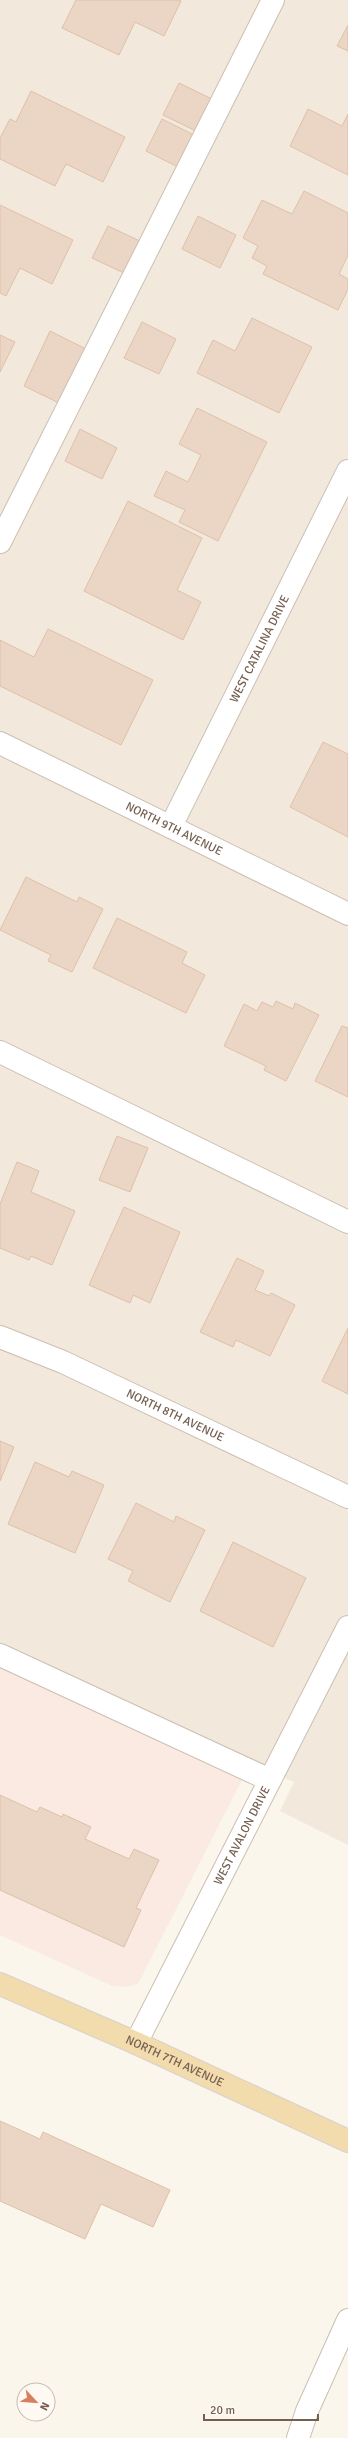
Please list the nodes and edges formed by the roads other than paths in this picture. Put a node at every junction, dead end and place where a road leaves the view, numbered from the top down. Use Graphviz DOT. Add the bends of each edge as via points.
graph roads {
  1 [pos="273,0"];
  2 [pos="348,471"];
  3 [pos="0,542"];
  4 [pos="0,744"];
  5 [pos="171,826"];
  6 [pos="348,914"];
  7 [pos="0,1052"];
  8 [pos="348,1222"];
  9 [pos="0,1338"];
  10 [pos="348,1497"];
  11 [pos="348,1627"];
  12 [pos="0,1655"];
  13 [pos="270,1780"];
  14 [pos="0,1984"];
  15 [pos="136,2043"];
  16 [pos="348,2141"];
  17 [pos="348,2320"];
  18 [pos="298,2438"];
  1 -- 3 [label="street"];
  2 -- 5 [label="street, WEST CATALINA DRIVE"];
  4 -- 5 [label="street, NORTH 9TH AVENUE"];
  5 -- 6 [label="street, NORTH 9TH AVENUE"];
  7 -- 8 [label="street"];
  9 -- 10 [label="street, NORTH 8TH AVENUE" via="63,1362"];
  11 -- 13 [label="street, WEST AVALON DRIVE"];
  12 -- 13 [label="street"];
  13 -- 15 [label="street, WEST AVALON DRIVE"];
  14 -- 15 [label="main road, NORTH 7TH AVENUE"];
  15 -- 16 [label="main road, NORTH 7TH AVENUE"];
  17 -- 18 [label="street" via="307,2411"];
}
